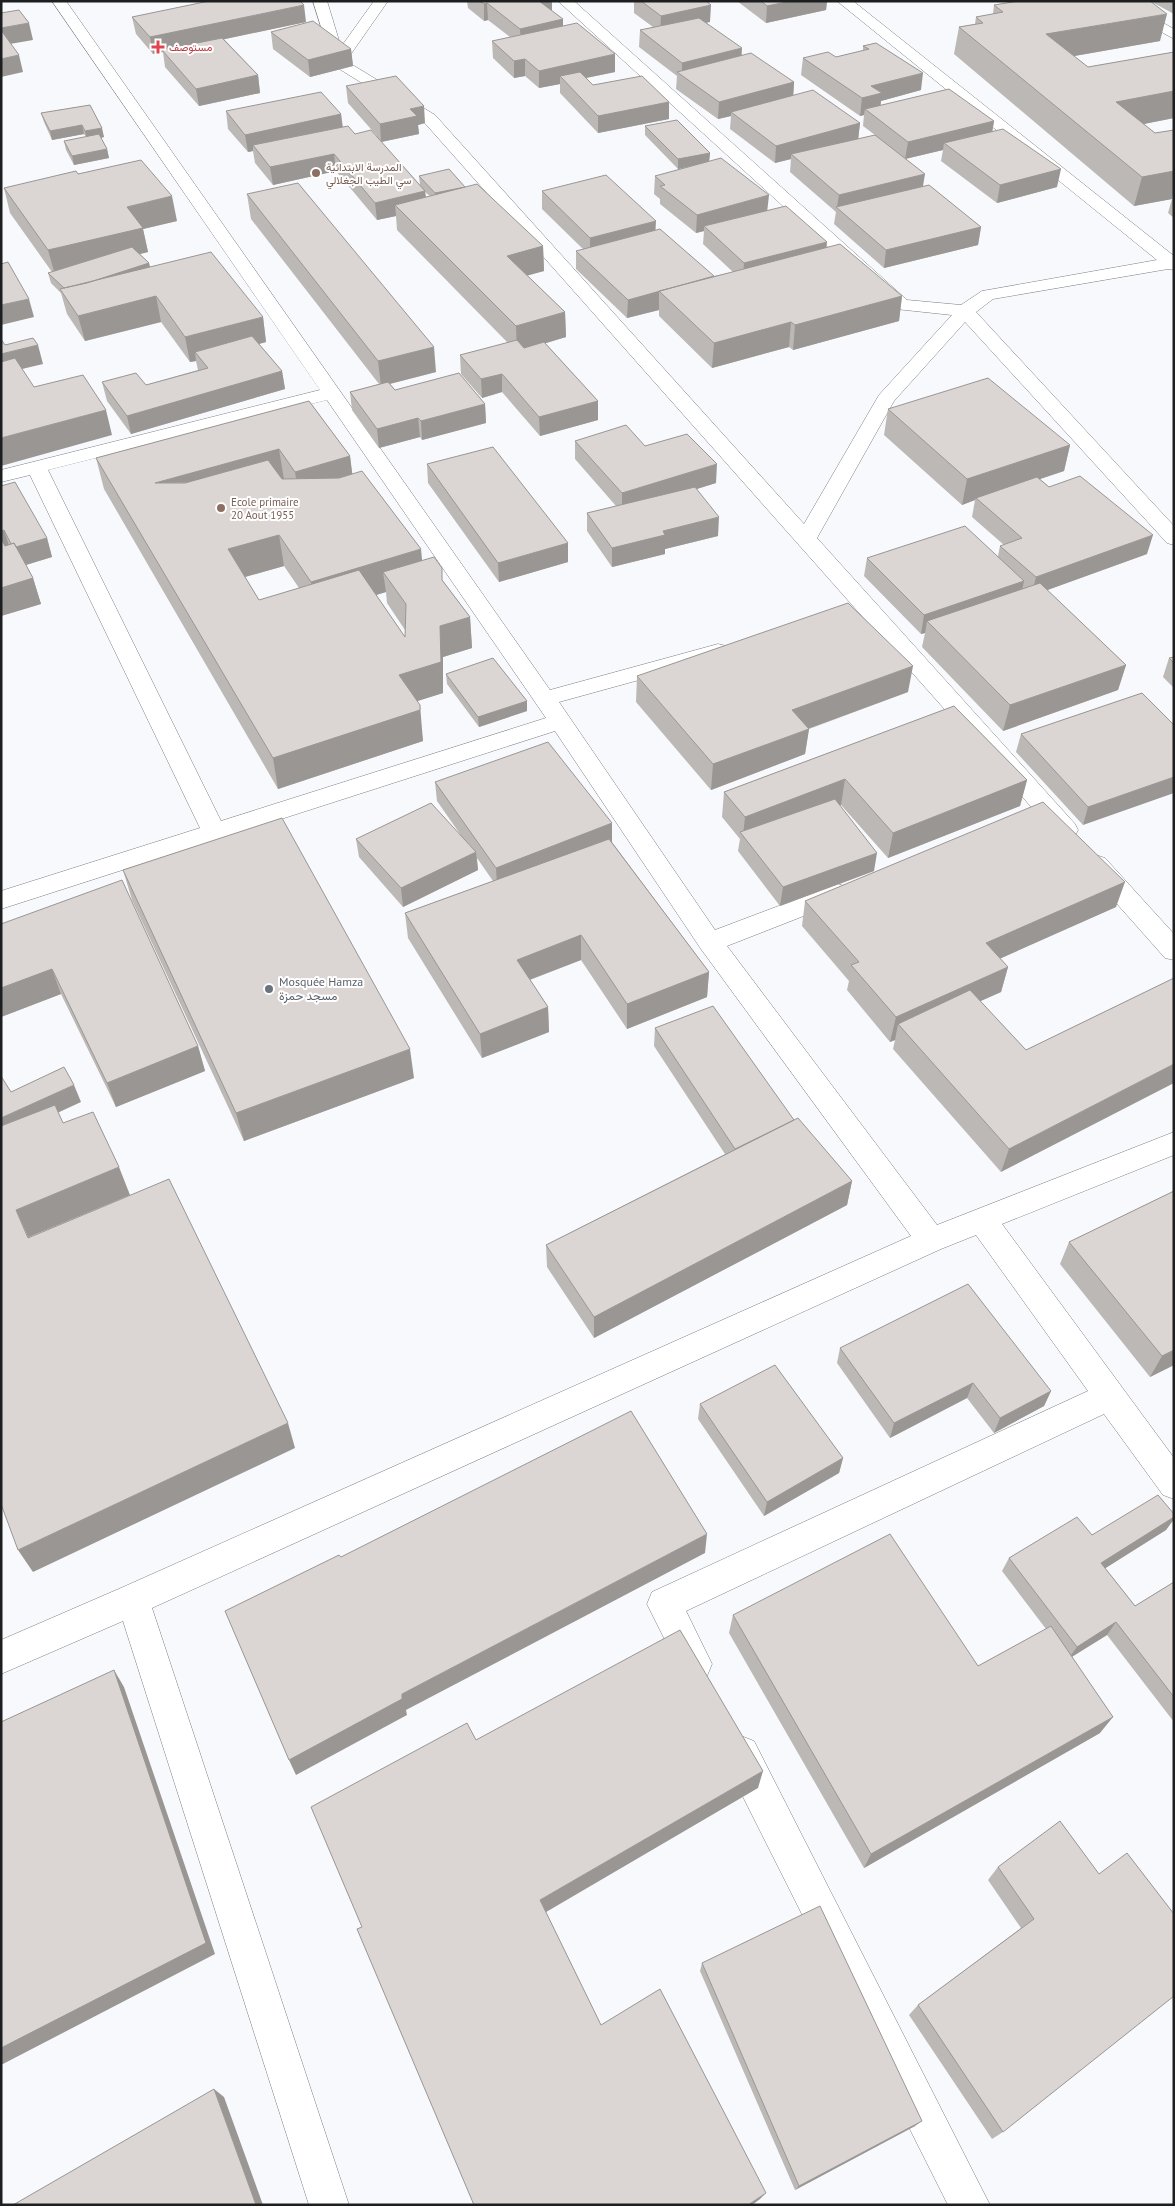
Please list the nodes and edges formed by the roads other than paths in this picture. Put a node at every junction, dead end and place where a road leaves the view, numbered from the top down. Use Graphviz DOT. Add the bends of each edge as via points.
graph roads {
  1 [pos="59,1"];
  2 [pos="320,1"];
  3 [pos="381,1"];
  4 [pos="565,1"];
  5 [pos="844,1"];
  6 [pos="1128,7"];
  7 [pos="1174,35"];
  8 [pos="338,62"];
  9 [pos="1172,264"];
  10 [pos="965,311"];
  11 [pos="332,393"];
  12 [pos="36,467"];
  13 [pos="1,476"];
  14 [pos="806,539"];
  15 [pos="1174,539"];
  16 [pos="735,646"];
  17 [pos="544,699"];
  18 [pos="560,721"];
  19 [pos="214,832"];
  20 [pos="857,886"];
  21 [pos="1,900"];
  22 [pos="710,942"];
  23 [pos="1174,950"];
  24 [pos="1174,1143"];
  25 [pos="981,1219"];
  26 [pos="931,1240"];
  27 [pos="1110,1396"];
  28 [pos="1174,1484"];
  29 [pos="133,1600"];
  30 [pos="1,1657"];
  31 [pos="709,1693"];
  32 [pos="727,1728"];
  33 [pos="329,2205"];
  34 [pos="970,2205"];
  1 -- 11 [label="street" via="160,160"];
  2 -- 8 [label="street"];
  3 -- 8 [label="street"];
  4 -- 10 [label="street" via="902,305"];
  5 -- 9 [label="street"];
  6 -- 7 [label="street"];
  8 -- 14 [label="street" via="429,118"];
  9 -- 10 [label="street" via="988,295"];
  10 -- 14 [label="street" via="886,399"];
  10 -- 15 [label="street"];
  11 -- 12 [label="street"];
  11 -- 17 [label="street"];
  12 -- 13 [label="street"];
  12 -- 19 [label="street"];
  14 -- 23 [label="street" via="859,612 1041,816 1079,845"];
  16 -- 17 [label="street"];
  17 -- 18 [label="street"];
  18 -- 19 [label="street"];
  18 -- 22 [label="street"];
  19 -- 21 [label="street"];
  20 -- 22 [label="street"];
  22 -- 26 [label="street"];
  24 -- 25 [label="street"];
  25 -- 26 [label="street"];
  25 -- 27 [label="street"];
  26 -- 29 [label="street"];
  27 -- 28 [label="street"];
  27 -- 31 [label="street" via="664,1604"];
  29 -- 30 [label="street"];
  29 -- 33 [label="street"];
  32 -- 34 [label="street"];
}
